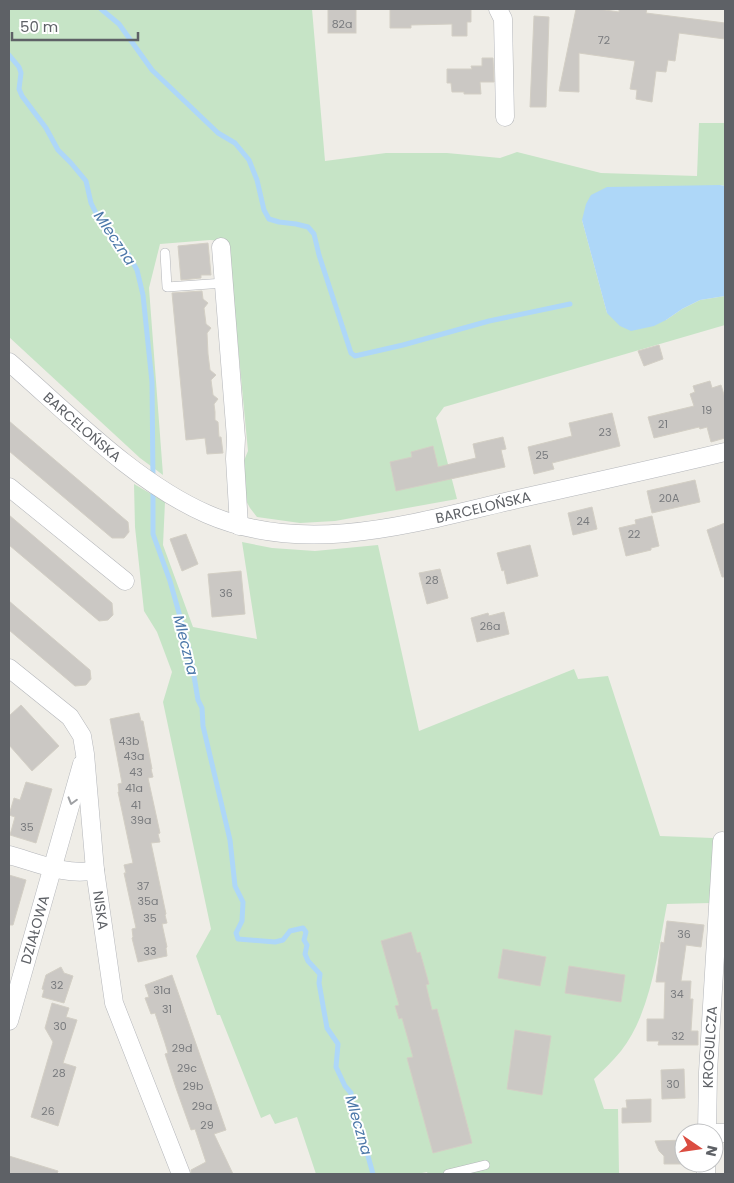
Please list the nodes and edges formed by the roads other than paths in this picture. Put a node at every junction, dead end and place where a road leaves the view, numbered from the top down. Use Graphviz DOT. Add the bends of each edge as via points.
graph roads {
  1 [pos="498,9"];
  2 [pos="505,117"];
  3 [pos="221,247"];
  4 [pos="165,253"];
  5 [pos="224,283"];
  6 [pos="9,362"];
  7 [pos="725,452"];
  8 [pos="9,487"];
  9 [pos="239,526"];
  10 [pos="125,581"];
  11 [pos="9,668"];
  12 [pos="85,754"];
  13 [pos="722,842"];
  14 [pos="9,855"];
  15 [pos="53,867"];
  16 [pos="95,870"];
  17 [pos="9,1020"];
  18 [pos="707,1123"];
  19 [pos="485,1165"];
  20 [pos="181,1174"];
  21 [pos="448,1174"];
  1 -- 2 [label="street" via="503,19"];
  3 -- 5 [label="street"];
  4 -- 5 [label="lane" via="167,287"];
  5 -- 9 [label="street"];
  6 -- 9 [label="street, BARCELOŃSKA" via="135,471 206,514"];
  7 -- 9 [label="street, BARCELOŃSKA" via="388,528 308,536"];
  8 -- 10 [label="street"];
  11 -- 12 [label="street, NISKA" via="70,717 82,736"];
  12 -- 15 [label="street, DZIAŁOWA, one-way"];
  12 -- 16 [label="street, NISKA"];
  13 -- 18 [label="street, KROGULCZA"];
  14 -- 15 [label="street"];
  15 -- 16 [label="street" via="82,872"];
  15 -- 17 [label="street, DZIAŁOWA"];
  16 -- 20 [label="street, NISKA" via="114,1003"];
  19 -- 21 [label="lane"];
}
